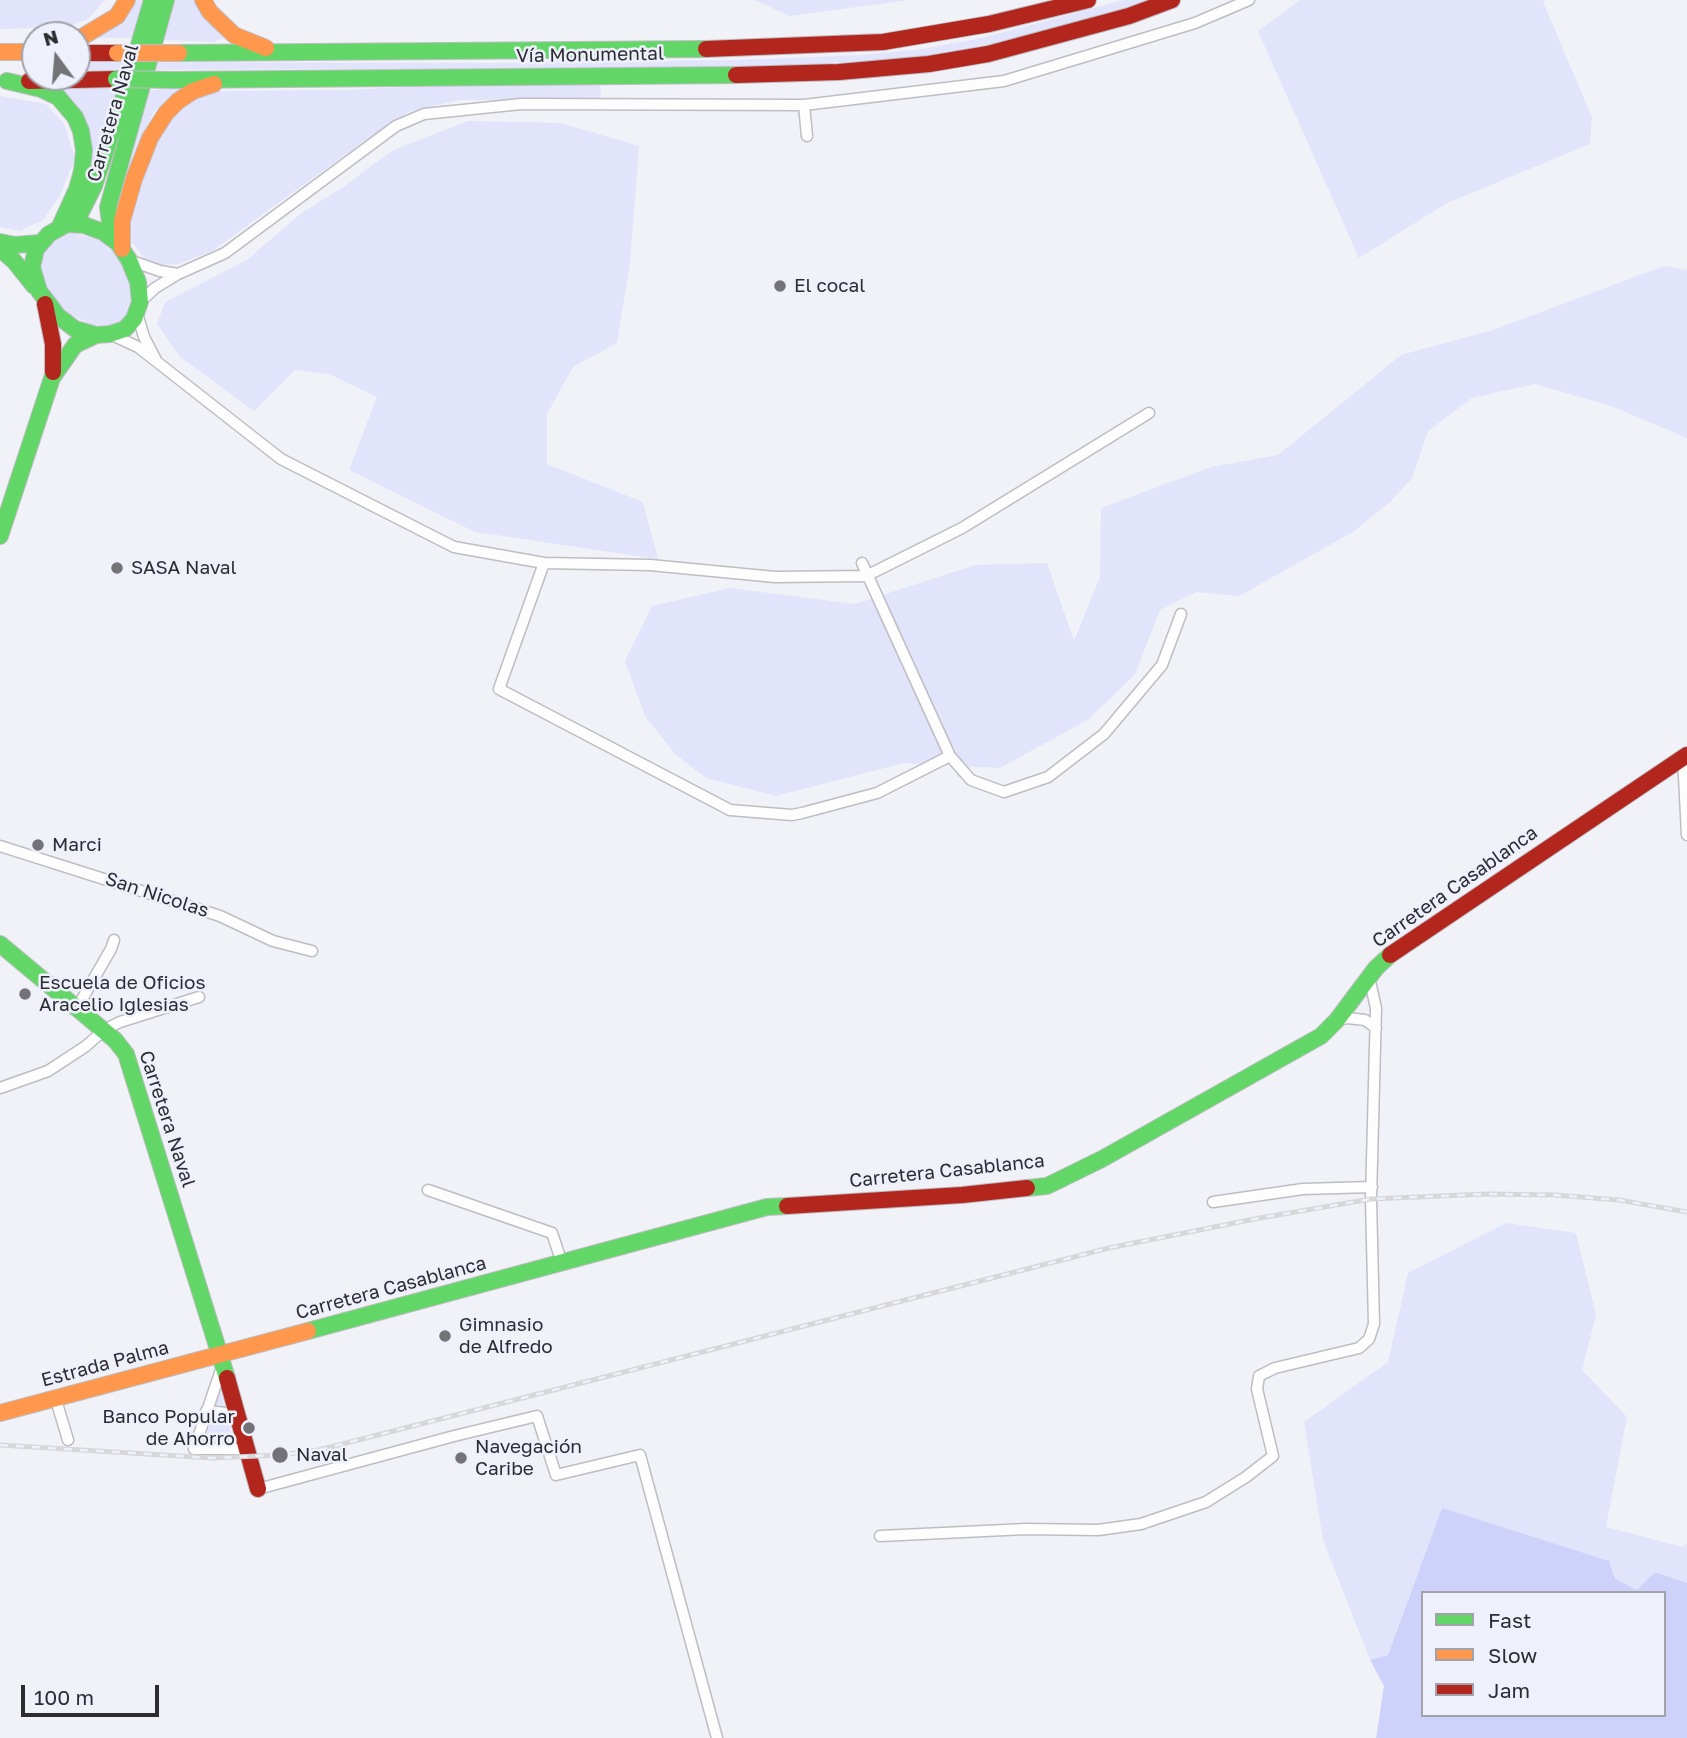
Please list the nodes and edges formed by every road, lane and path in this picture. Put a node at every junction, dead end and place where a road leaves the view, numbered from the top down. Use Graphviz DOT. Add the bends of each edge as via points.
graph roads {
  1 [pos="127,0"];
  2 [pos="152,0"];
  3 [pos="166,0"];
  4 [pos="203,0"];
  5 [pos="1088,0"];
  6 [pos="1172,0"];
  7 [pos="1249,0"];
  8 [pos="91,32"];
  9 [pos="0,52"];
  10 [pos="21,52"];
  11 [pos="91,53"];
  12 [pos="280,53"];
  13 [pos="228,79"];
  14 [pos="4,81"];
  15 [pos="804,105"];
  16 [pos="807,136"];
  17 [pos="63,225"];
  18 [pos="0,242"];
  19 [pos="39,243"];
  20 [pos="0,249"];
  21 [pos="121,249"];
  22 [pos="178,274"];
  23 [pos="41,295"];
  24 [pos="138,308"];
  25 [pos="103,334"];
  26 [pos="160,367"];
  27 [pos="52,378"];
  28 [pos="1149,413"];
  29 [pos="0,536"];
  30 [pos="544,563"];
  31 [pos="862,563"];
  32 [pos="866,576"];
  33 [pos="1181,614"];
  34 [pos="950,756"];
  35 [pos="1685,756"];
  36 [pos="1687,835"];
  37 [pos="0,846"];
  38 [pos="114,940"];
  39 [pos="0,944"];
  40 [pos="312,951"];
  41 [pos="1368,977"];
  42 [pos="199,998"];
  43 [pos="77,1008"];
  44 [pos="1338,1020"];
  45 [pos="1376,1028"];
  46 [pos="104,1030"];
  47 [pos="0,1088"];
  48 [pos="1372,1187"];
  49 [pos="428,1190"];
  50 [pos="1213,1202"];
  51 [pos="562,1263"];
  52 [pos="222,1359"];
  53 [pos="57,1400"];
  54 [pos="206,1411"];
  55 [pos="0,1413"];
  56 [pos="236,1414"];
  57 [pos="68,1440"];
  58 [pos="245,1449"];
  59 [pos="258,1489"];
  60 [pos="880,1536"];
  61 [pos="717,1738"];
  1 -- 8 [label="main road" via="117,16"];
  2 -- 17 [label="main road, Carretera Naval" via="94,186 80,214"];
  3 -- 21 [label="main road, Carretera Naval" via="108,208"];
  4 -- 12 [label="main road" via="234,35"];
  5 -- 12 [label="main road, Vía Monumental" via="989,24 883,42 746,49"];
  6 -- 13 [label="main road, Vía Monumental" via="988,54 839,72"];
  7 -- 15 [label="street" via="1195,23 1004,80"];
  9 -- 10 [label="main road"];
  11 -- 12 [label="main road, Vía Monumental, bridge"];
  13 -- 14 [label="main road, Vía Monumental, bridge"];
  13 -- 21 [label="main road" via="178,100 158,124 134,179 121,228"];
  14 -- 17 [label="main road" via="58,97 81,131 82,171"];
  15 -- 16 [label="street"];
  15 -- 22 [label="street" via="521,104 424,114 396,126 225,253"];
  17 -- 19 [label="main road"];
  17 -- 21 [label="main road" via="93,227"];
  18 -- 19 [label="main road" via="15,246"];
  19 -- 23 [label="main road" via="32,267"];
  20 -- 23 [label="main road"];
  21 -- 22 [label="street" via="160,271"];
  21 -- 24 [label="main road" via="138,282"];
  22 -- 24 [label="street" via="155,288"];
  23 -- 25 [label="main road" via="66,324"];
  23 -- 27 [label="main road" via="52,344"];
  24 -- 25 [label="main road" via="125,329"];
  24 -- 26 [label="street" via="144,337"];
  25 -- 26 [label="street" via="138,347"];
  25 -- 27 [label="main road" via="75,345"];
  26 -- 30 [label="street" via="281,459 454,547"];
  27 -- 29 [label="main road"];
  28 -- 32 [label="street" via="962,528"];
  30 -- 32 [label="street" via="650,565 775,577"];
  30 -- 34 [label="street" via="499,690 730,810 802,813 877,793"];
  31 -- 32 [label="street"];
  32 -- 34 [label="street"];
  33 -- 34 [label="street" via="1162,665 1104,734 1048,777 1004,792 971,780"];
  35 -- 36 [label="street"];
  35 -- 41 [label="main road, Carretera Casablanca" via="1400,947"];
  37 -- 40 [label="street, San Nicolas" via="208,912 273,941"];
  38 -- 43 [label="street"];
  39 -- 43 [label="main road, Carretera Naval"];
  41 -- 44 [label="main road, Carretera Casablanca"];
  41 -- 45 [label="street"];
  42 -- 46 [label="street"];
  43 -- 46 [label="main road, Carretera Naval"];
  44 -- 45 [label="street" via="1365,1020"];
  44 -- 51 [label="main road, Carretera Casablanca" via="1321,1036 1047,1186 767,1207"];
  45 -- 48 [label="street"];
  46 -- 47 [label="street" via="48,1071"];
  46 -- 52 [label="main road, Carretera Naval" via="126,1054"];
  48 -- 50 [label="street" via="1303,1189"];
  48 -- 60 [label="street" via="1374,1324 1369,1339 1359,1348 1275,1368 1259,1377 1257,1389 1273,1456 1246,1477 1206,1502 1141,1524 1098,1530"];
  49 -- 51 [label="street" via="552,1233"];
  51 -- 52 [label="main road, Carretera Casablanca"];
  52 -- 53 [label="main road, Estrada Palma"];
  52 -- 54 [label="street"];
  52 -- 56 [label="main road, Carretera Naval"];
  53 -- 55 [label="main road, Estrada Palma"];
  53 -- 57 [label="street"];
  54 -- 56 [label="street"];
  54 -- 58 [label="street" via="194,1449"];
  56 -- 58 [label="main road, Carretera Naval"];
  58 -- 59 [label="main road, Carretera Naval"];
  59 -- 61 [label="street" via="537,1416 556,1475 640,1455"];
}
